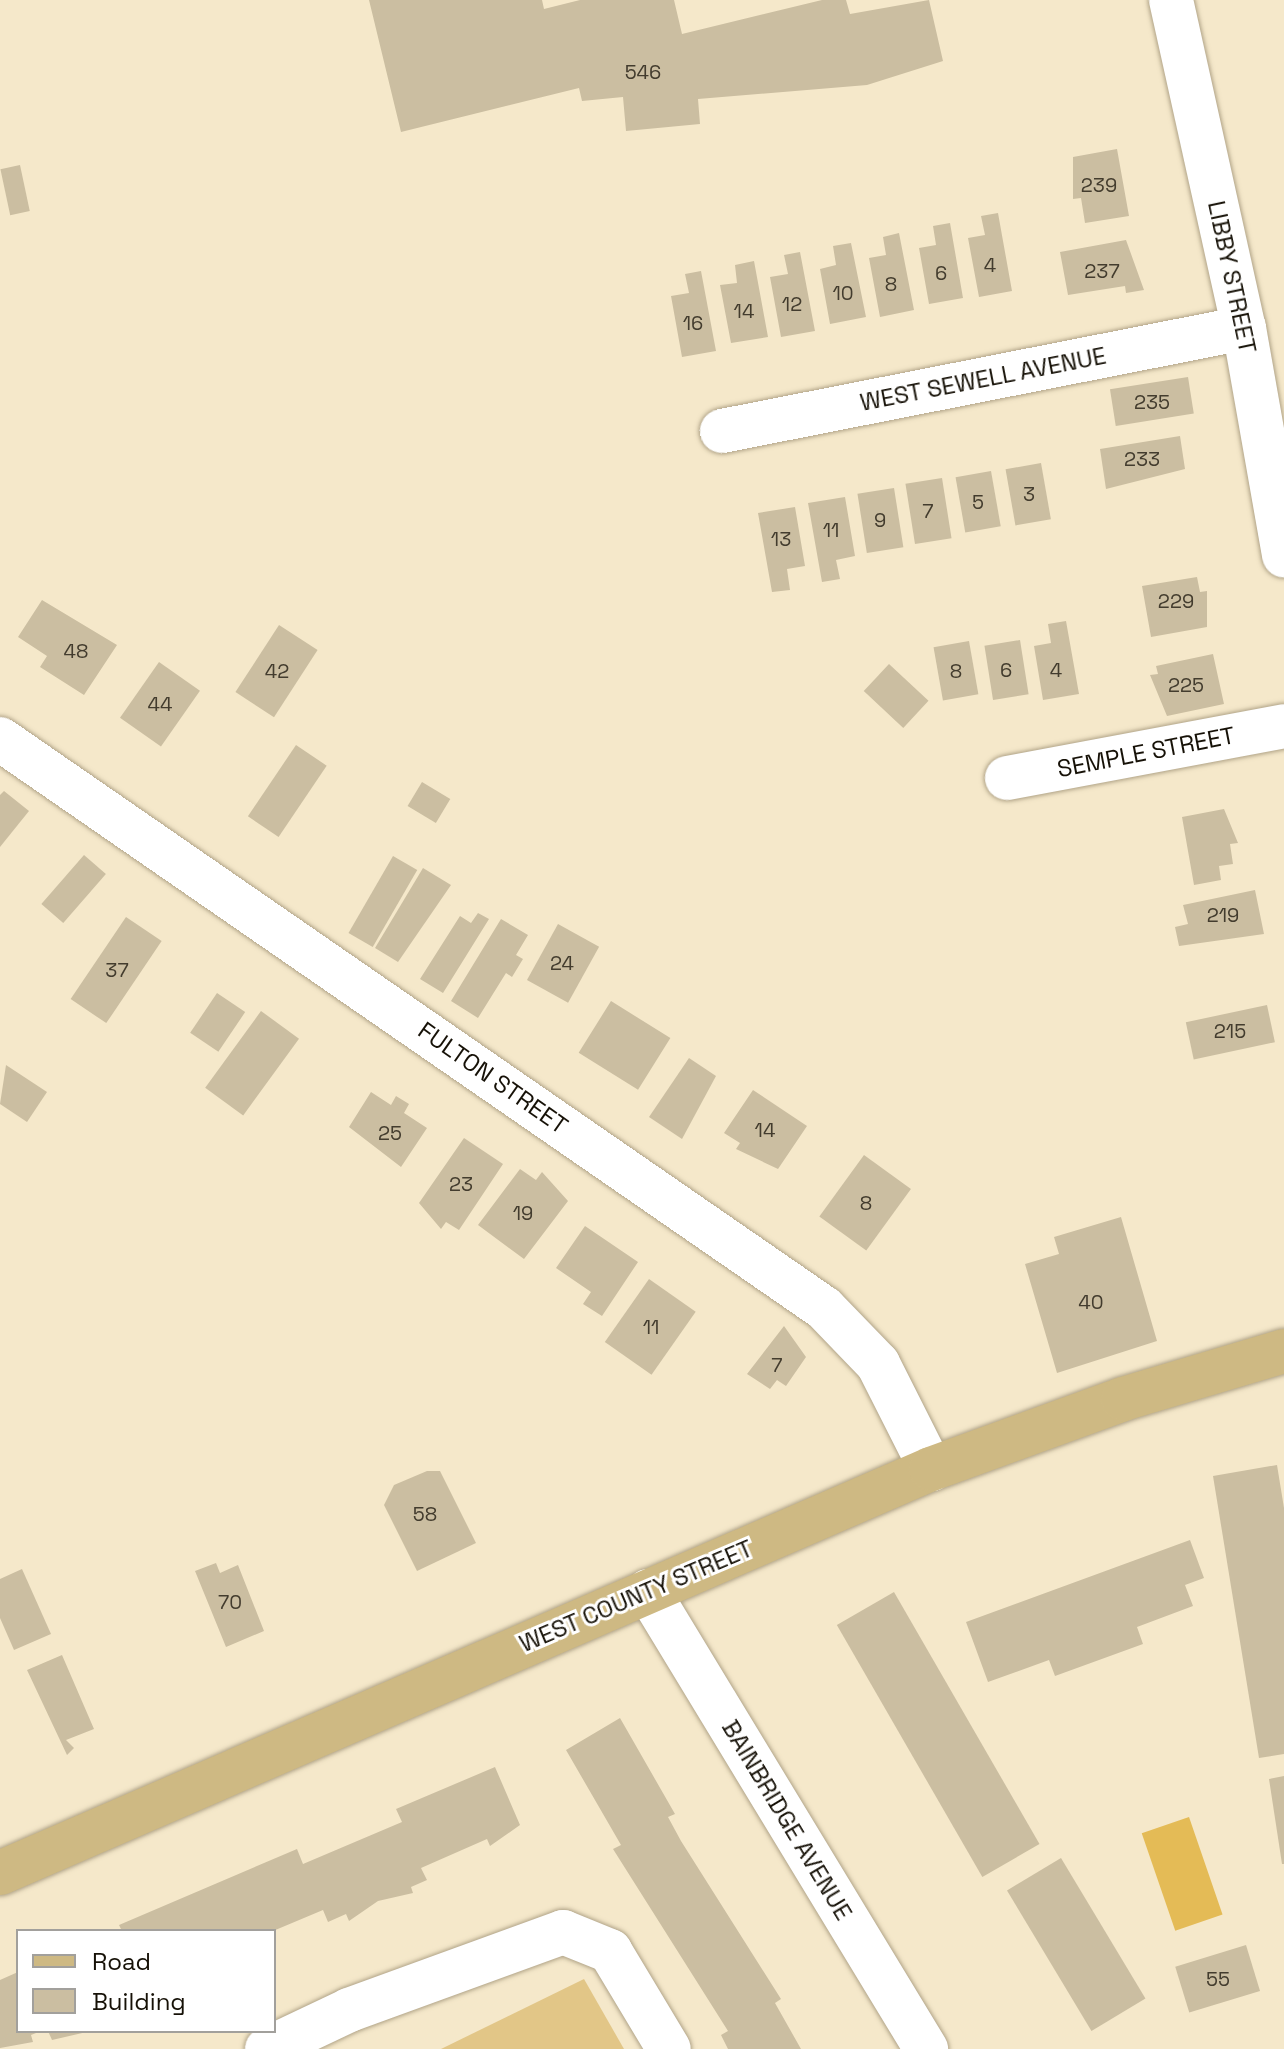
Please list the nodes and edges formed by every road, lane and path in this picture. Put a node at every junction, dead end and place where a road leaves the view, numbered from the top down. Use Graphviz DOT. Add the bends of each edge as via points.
graph roads {
  1 [pos="1171,0"];
  2 [pos="1244,328"];
  3 [pos="722,431"];
  4 [pos="1284,556"];
  5 [pos="1284,726"];
  6 [pos="0,739"];
  7 [pos="1007,778"];
  8 [pos="1284,1351"];
  9 [pos="931,1469"];
  10 [pos="648,1591"];
  11 [pos="0,1873"];
  12 [pos="267,2049"];
  13 [pos="669,2049"];
  14 [pos="926,2049"];
  1 -- 2 [label="street, LIBBY STREET"];
  2 -- 3 [label="street, WEST SEWELL AVENUE"];
  2 -- 4 [label="street, LIBBY STREET"];
  5 -- 7 [label="street, SEMPLE STREET"];
  6 -- 9 [label="street, FULTON STREET" via="824,1308 878,1364"];
  8 -- 9 [label="main road, WEST COUNTY STREET" via="1123,1399"];
  9 -- 10 [label="main road, WEST COUNTY STREET"];
  10 -- 11 [label="main road, WEST COUNTY STREET"];
  10 -- 14 [label="street, BAINBRIDGE AVENUE"];
  12 -- 13 [label="street" via="349,2010 563,1932 610,1951"];
}
